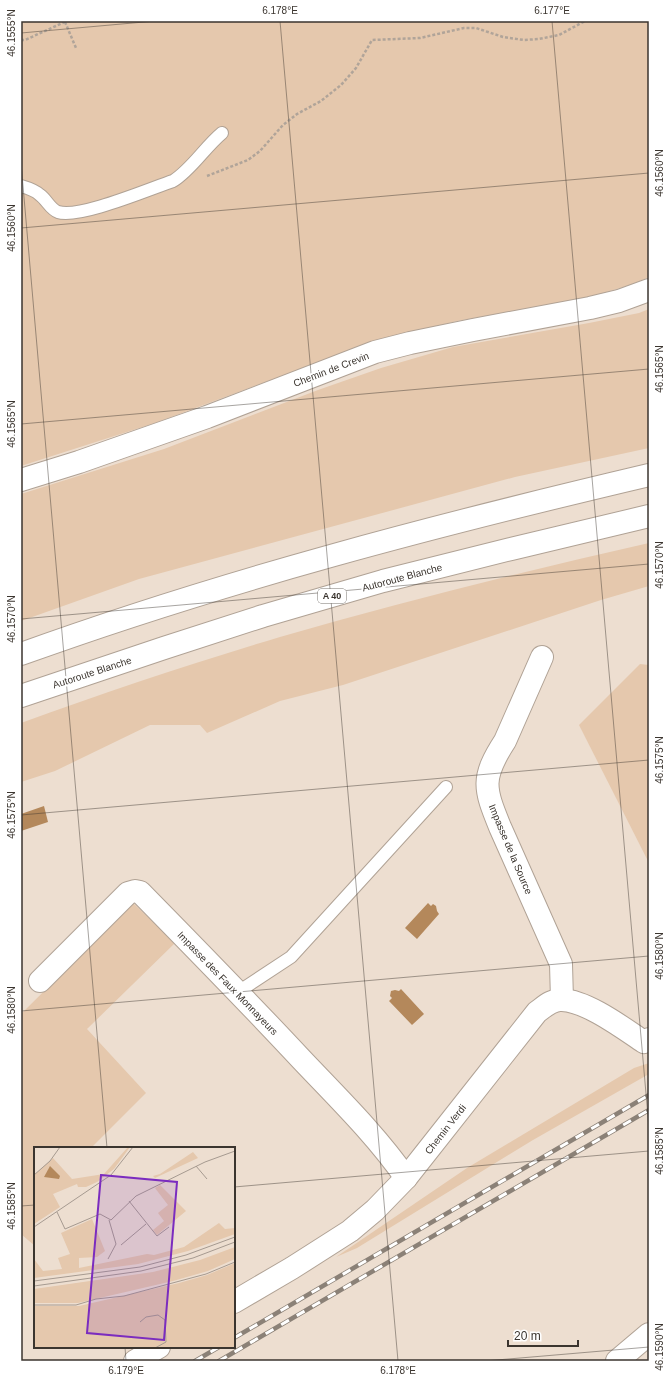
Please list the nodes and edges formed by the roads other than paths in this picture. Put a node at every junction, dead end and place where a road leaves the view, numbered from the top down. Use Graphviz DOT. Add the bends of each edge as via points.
graph roads {
  1 [pos="222,133"];
  2 [pos="21,186"];
  3 [pos="649,290"];
  4 [pos="649,475"];
  5 [pos="21,480"];
  6 [pos="649,516"];
  7 [pos="21,654"];
  8 [pos="542,658"];
  9 [pos="21,696"];
  10 [pos="446,787"];
  11 [pos="40,981"];
  12 [pos="238,992"];
  13 [pos="562,1000"];
  14 [pos="649,1039"];
  15 [pos="406,1178"];
  16 [pos="235,1301"];
  17 [pos="649,1334"];
  18 [pos="157,1348"];
  19 [pos="135,1361"];
  20 [pos="617,1361"];
  1 -- 2 [label="lane" via="173,181 105,206 66,213 54,210 41,195"];
  3 -- 5 [label="main road, Chemin de Crevin" via="590,308 465,331 375,352 207,417"];
  4 -- 7 [label="main road" via="383,540 251,578"];
  6 -- 9 [label="main road, Autoroute Blanche / A 40" via="375,584 156,650"];
  8 -- 13 [label="main road, Impasse de la Source" via="505,741 490,768 487,792 491,807 561,964"];
  10 -- 12 [label="lane" via="291,957"];
  11 -- 12 [label="main road, Impasse des Faux Monnayeurs" via="128,893 136,891 140,892"];
  12 -- 15 [label="main road, Impasse des Faux Monnayeurs" via="368,1130"];
  13 -- 14 [label="main road" via="584,1005 644,1042"];
  13 -- 15 [label="main road, Chemin Verdi" via="551,1002 537,1012"];
  15 -- 16 [label="main road, Chemin Verdi" via="350,1231"];
  17 -- 20 [label="main road"];
  18 -- 19 [label="main road"];
}
